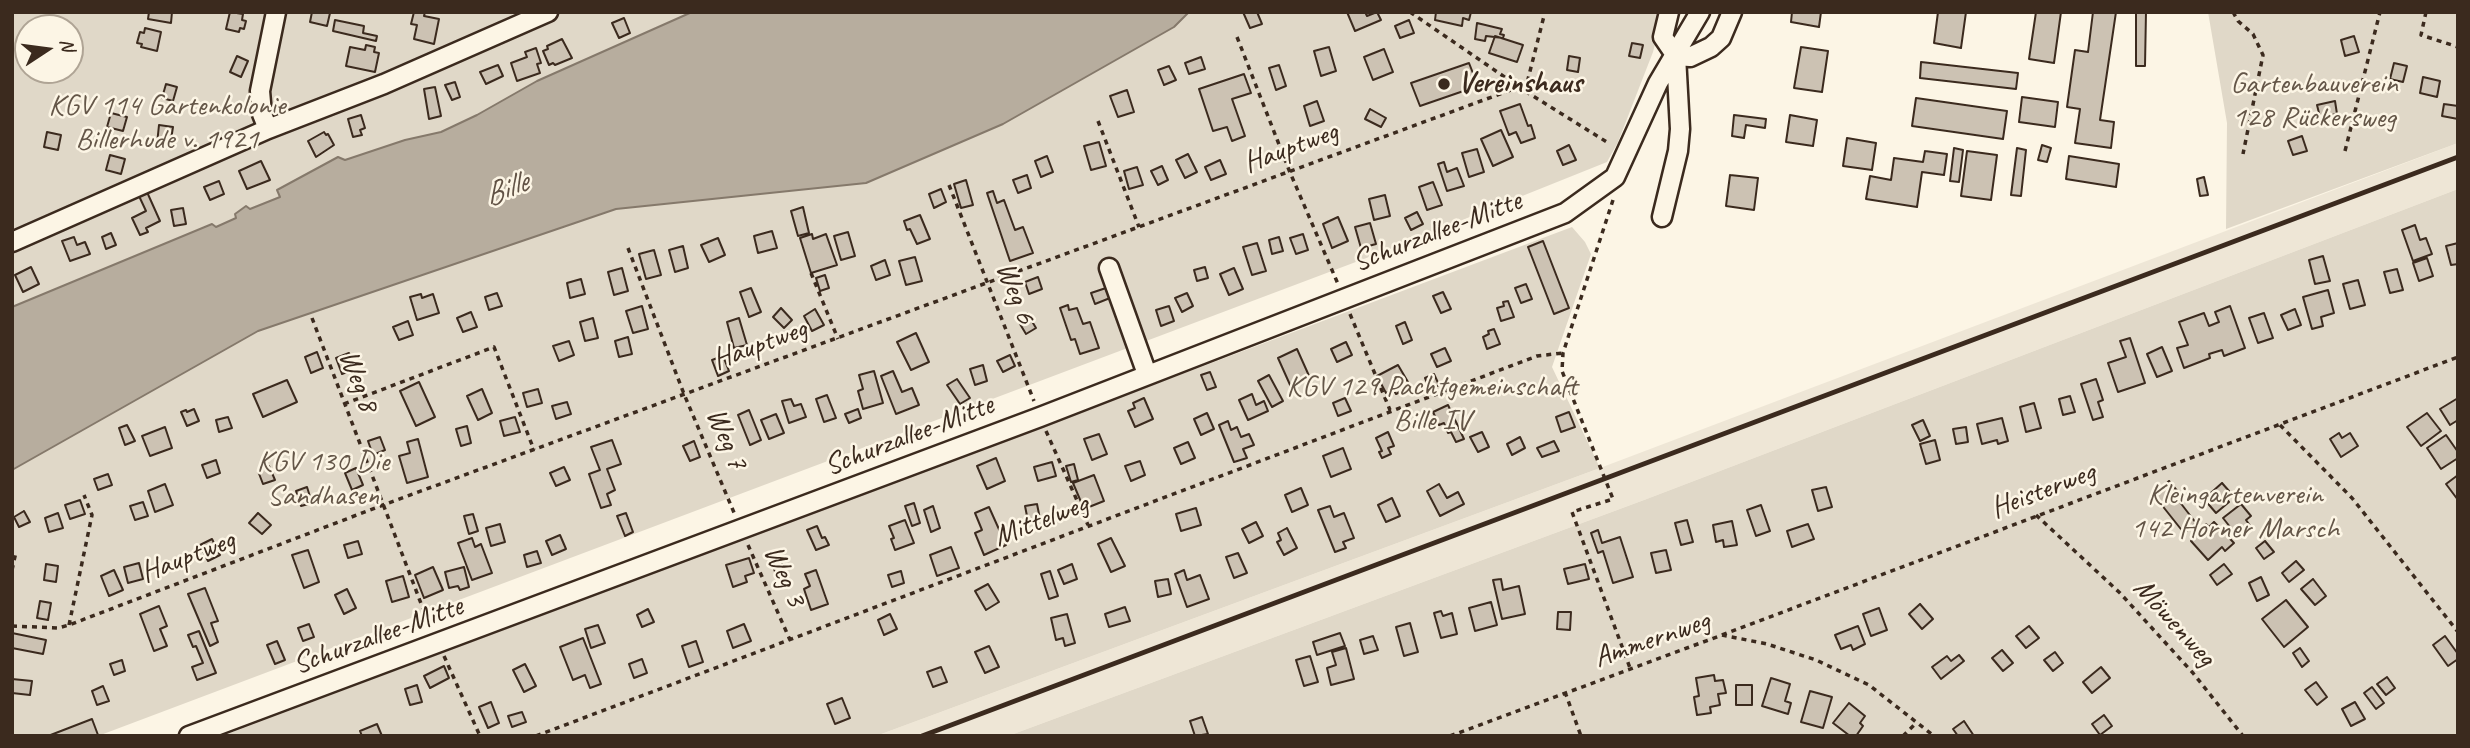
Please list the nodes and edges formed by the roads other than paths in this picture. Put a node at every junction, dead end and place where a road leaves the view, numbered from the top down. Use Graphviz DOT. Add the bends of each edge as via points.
graph roads {
  1 [pos="276,12"];
  2 [pos="548,12"];
  3 [pos="1668,12"];
  4 [pos="1700,12"];
  5 [pos="1732,12"];
  6 [pos="1676,56"];
  7 [pos="268,129"];
  8 [pos="1662,217"];
  9 [pos="12,242"];
  10 [pos="1109,268"];
  11 [pos="1147,374"];
  12 [pos="188,736"];
  1 -- 7 [label="street" via="260,91"];
  2 -- 7 [label="street"];
  3 -- 6 [label="street" via="1663,37"];
  4 -- 6 [label="street, Schurzallee-Mitte"];
  5 -- 6 [label="street" via="1721,38 1711,47 1690,57"];
  6 -- 8 [label="street" via="1680,129"];
  6 -- 11 [label="street, Schurzallee-Mitte" via="1658,83 1615,177 1565,213"];
  7 -- 9 [label="street"];
  10 -- 11 [label="street"];
  11 -- 12 [label="street, Schurzallee-Mitte"];
}
